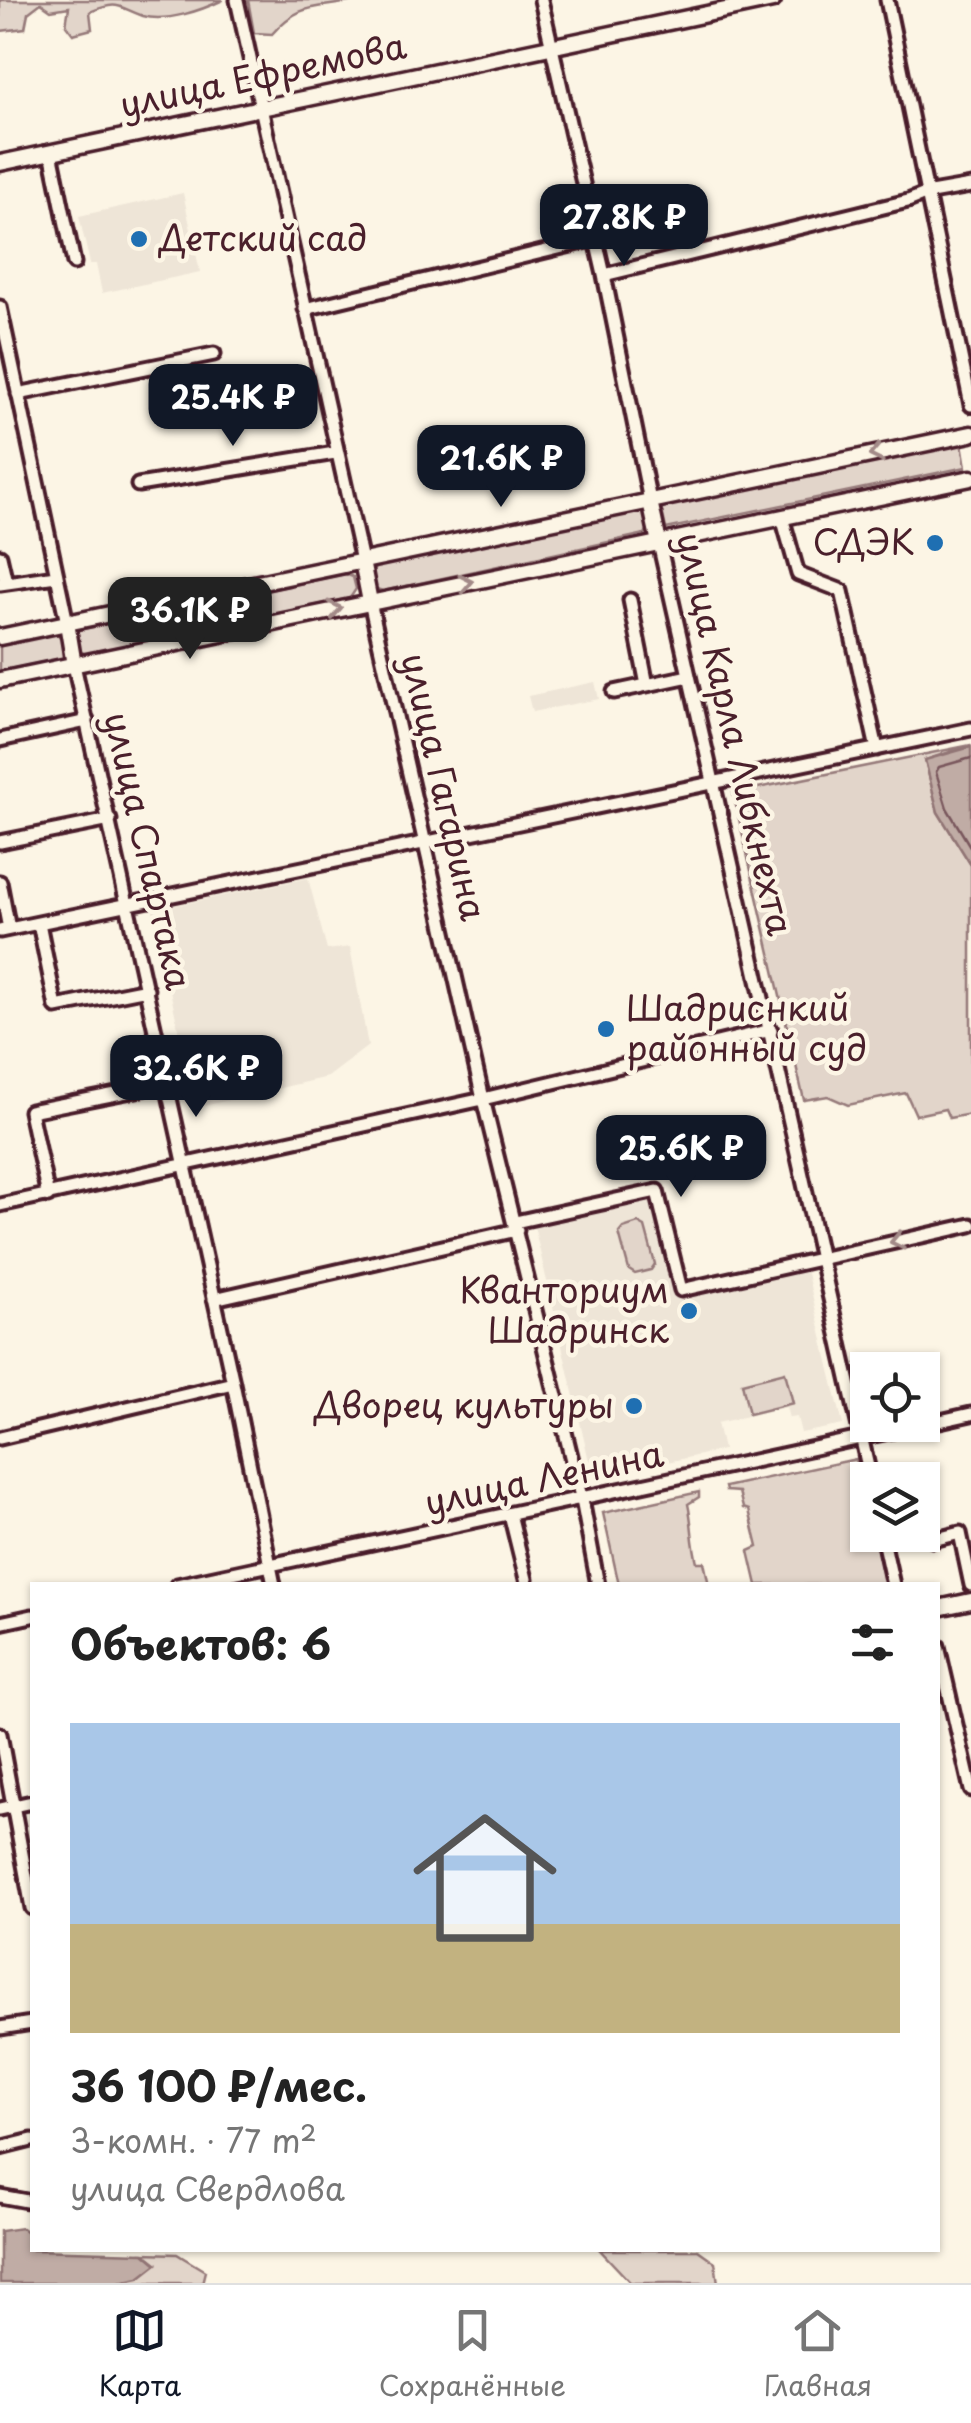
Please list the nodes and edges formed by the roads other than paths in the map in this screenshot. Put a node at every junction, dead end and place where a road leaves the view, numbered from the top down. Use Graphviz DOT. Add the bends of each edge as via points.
graph roads {
  1 [pos="236,0"];
  2 [pos="541,0"];
  3 [pos="773,0"];
  4 [pos="887,0"];
  5 [pos="552,46"];
  6 [pos="260,106"];
  7 [pos="50,152"];
  8 [pos="0,163"];
  9 [pos="971,186"];
  10 [pos="925,194"];
  11 [pos="596,239"];
  12 [pos="74,263"];
  13 [pos="604,274"];
  14 [pos="0,306"];
  15 [pos="304,309"];
  16 [pos="214,354"];
  17 [pos="18,394"];
  18 [pos="971,405"];
  19 [pos="971,434"];
  20 [pos="336,453"];
  21 [pos="971,478"];
  22 [pos="138,485"];
  23 [pos="650,501"];
  24 [pos="782,517"];
  25 [pos="659,543"];
  26 [pos="0,556"];
  27 [pos="362,561"];
  28 [pos="56,576"];
  29 [pos="3,583"];
  30 [pos="630,600"];
  31 [pos="370,602"];
  32 [pos="67,623"];
  33 [pos="0,637"];
  34 [pos="74,664"];
  35 [pos="689,676"];
  36 [pos="0,680"];
  37 [pos="648,685"];
  38 [pos="614,692"];
  39 [pos="87,721"];
  40 [pos="971,729"];
  41 [pos="0,740"];
  42 [pos="878,748"];
  43 [pos="714,783"];
  44 [pos="110,820"];
  45 [pos="0,842"];
  46 [pos="424,842"];
  47 [pos="0,882"];
  48 [pos="128,905"];
  49 [pos="39,923"];
  50 [pos="5,931"];
  51 [pos="147,989"];
  52 [pos="771,1030"];
  53 [pos="167,1084"];
  54 [pos="483,1099"];
  55 [pos="185,1167"];
  56 [pos="48,1196"];
  57 [pos="0,1205"];
  58 [pos="971,1225"];
  59 [pos="516,1226"];
  60 [pos="822,1257"];
  61 [pos="214,1299"];
  62 [pos="233,1383"];
  63 [pos="850,1384"];
  64 [pos="971,1414"];
  65 [pos="940,1421"];
  66 [pos="0,1438"];
  67 [pos="850,1441"];
  68 [pos="581,1498"];
  69 [pos="510,1514"];
  70 [pos="940,1538"];
  71 [pos="886,1552"];
  72 [pos="269,1566"];
  73 [pos="526,1579"];
  74 [pos="192,1582"];
  75 [pos="273,1582"];
  76 [pos="597,1582"];
  77 [pos="892,1582"];
  78 [pos="971,1585"];
  79 [pos="971,1601"];
  80 [pos="940,1608"];
  81 [pos="30,1616"];
  82 [pos="0,1622"];
  83 [pos="940,1655"];
  84 [pos="0,1734"];
  85 [pos="971,1787"];
  86 [pos="30,1802"];
  87 [pos="16,1806"];
  88 [pos="0,1809"];
  89 [pos="30,1895"];
  90 [pos="30,2023"];
  91 [pos="0,2028"];
  92 [pos="30,2140"];
  93 [pos="0,2148"];
  94 [pos="0,2196"];
  95 [pos="30,2202"];
  1 -- 6 [label="street, улица Гагарина"];
  2 -- 5 [label="street, улица Карла Либкнехта"];
  3 -- 5 [label="main road, улица Ефремова"];
  4 -- 10 [label="street"];
  5 -- 6 [label="main road, улица Ефремова"];
  5 -- 11 [label="street, улица Карла Либкнехта"];
  6 -- 7 [label="main road, улица Ефремова"];
  6 -- 15 [label="street, улица Гагарина"];
  7 -- 8 [label="main road, улица Ефремова"];
  7 -- 12 [label="street"];
  9 -- 10 [label="street"];
  10 -- 13 [label="street"];
  10 -- 18 [label="street"];
  11 -- 13 [label="street, улица Карла Либкнехта"];
  11 -- 15 [label="street"];
  13 -- 23 [label="street, улица Карла Либкнехта"];
  14 -- 17 [label="street, улица Спартака"];
  15 -- 20 [label="street, улица Гагарина"];
  16 -- 17 [label="street"];
  17 -- 28 [label="street, улица Спартака"];
  19 -- 23 [label="main road, one-way"];
  20 -- 22 [label="street"];
  20 -- 27 [label="street, улица Гагарина"];
  21 -- 24 [label="main road"];
  23 -- 25 [label="main road, улица Карла Либкнехта"];
  23 -- 27 [label="main road"];
  24 -- 25 [label="main road"];
  24 -- 42 [label="street" via="798,574 842,591"];
  31 -- 25 [label="main road, one-way"];
  25 -- 35 [label="street, улица Карла Либкнехта"];
  26 -- 29 [label="street"];
  27 -- 31 [label="main road, улица Гагарина"];
  27 -- 32 [label="main road"];
  28 -- 29 [label="street"];
  28 -- 32 [label="street, улица Спартака"];
  30 -- 37 [label="street"];
  34 -- 31 [label="main road, one-way"];
  31 -- 46 [label="street, улица Гагарина"];
  32 -- 33 [label="main road"];
  32 -- 34 [label="main road, улица Спартака"];
  34 -- 36 [label="main road"];
  34 -- 39 [label="street, улица Спартака"];
  35 -- 37 [label="street"];
  35 -- 43 [label="street, улица Карла Либкнехта"];
  37 -- 38 [label="street"];
  39 -- 41 [label="street"];
  39 -- 44 [label="street, улица Спартака"];
  40 -- 42 [label="street"];
  42 -- 43 [label="street"];
  43 -- 46 [label="street"];
  43 -- 52 [label="street, улица Карла Либкнехта"];
  44 -- 45 [label="street"];
  44 -- 48 [label="street, улица Спартака"];
  46 -- 48 [label="street"];
  46 -- 54 [label="street, улица Гагарина"];
  47 -- 50 [label="street"];
  48 -- 49 [label="street"];
  48 -- 51 [label="street, улица Спартака"];
  49 -- 50 [label="street"];
  49 -- 51 [label="street" via="56,1008"];
  51 -- 53 [label="street, улица Спартака"];
  52 -- 54 [label="street"];
  52 -- 60 [label="street, улица Карла Либкнехта"];
  53 -- 55 [label="street, улица Спартака"];
  53 -- 56 [label="street" via="30,1111"];
  54 -- 55 [label="street"];
  54 -- 59 [label="street, улица Гагарина"];
  55 -- 56 [label="street"];
  55 -- 61 [label="street, улица Спартака"];
  56 -- 57 [label="street"];
  58 -- 60 [label="street, one-way"];
  59 -- 60 [label="street" via="657,1191 681,1290"];
  59 -- 61 [label="street"];
  59 -- 68 [label="street, улица Гагарина"];
  60 -- 63 [label="street, улица Карла Либкнехта"];
  61 -- 62 [label="street, улица Спартака"];
  62 -- 66 [label="street"];
  62 -- 72 [label="street, улица Спартака"];
  64 -- 65 [label="street, улица Ленина"];
  67 -- 68 [label="street, улица Ленина"];
  68 -- 69 [label="street, улица Ленина"];
  68 -- 76 [label="street, улица Гагарина"];
  69 -- 72 [label="street, улица Ленина"];
  69 -- 73 [label="street"];
  70 -- 78 [label="street" via="960,1533"];
  71 -- 77 [label="street"];
  72 -- 74 [label="street, улица Ленина"];
  72 -- 75 [label="street, улица Спартака"];
  79 -- 80 [label="main road"];
  81 -- 82 [label="street"];
  83 -- 85 [label="street"];
  84 -- 87 [label="street"];
  86 -- 87 [label="street"];
  87 -- 88 [label="street"];
  87 -- 89 [label="street"];
  90 -- 91 [label="street"];
  92 -- 93 [label="street"];
  94 -- 95 [label="street"];
}
